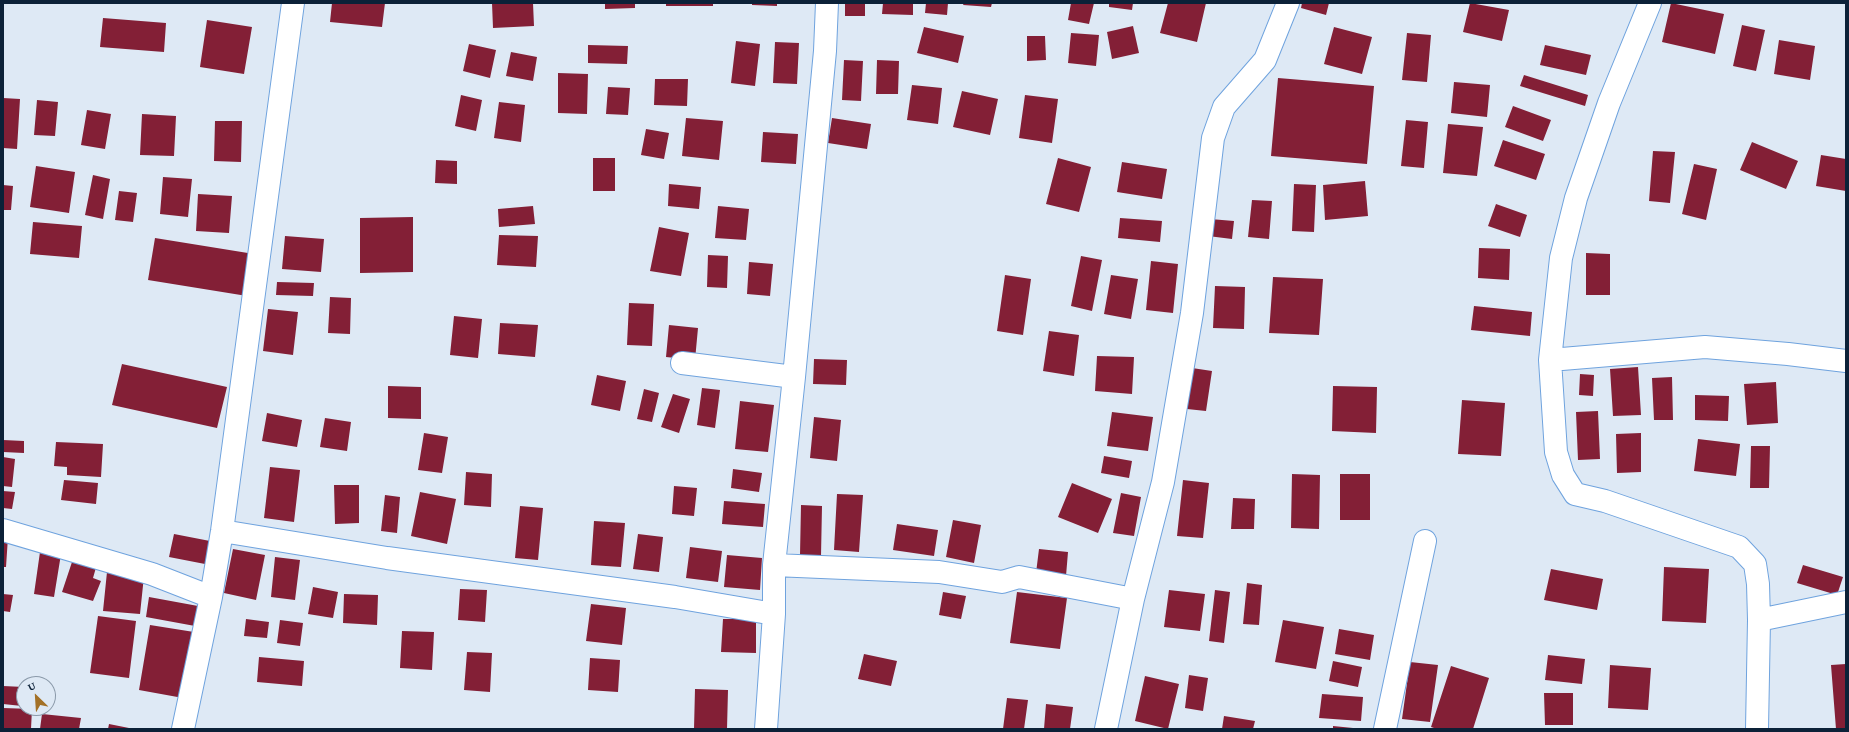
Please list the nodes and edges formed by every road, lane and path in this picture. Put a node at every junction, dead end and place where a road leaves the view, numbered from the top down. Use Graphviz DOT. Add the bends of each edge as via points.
graph roads {
  1 [pos="293,3"];
  2 [pos="827,3"];
  3 [pos="1288,3"];
  4 [pos="1650,3"];
  5 [pos="1550,360"];
  6 [pos="1846,360"];
  7 [pos="682,363"];
  8 [pos="794,377"];
  9 [pos="3,530"];
  10 [pos="222,532"];
  11 [pos="1425,541"];
  12 [pos="774,565"];
  13 [pos="212,597"];
  14 [pos="1133,599"];
  15 [pos="1846,602"];
  16 [pos="774,614"];
  17 [pos="1759,620"];
  18 [pos="183,729"];
  19 [pos="766,729"];
  20 [pos="1106,729"];
  21 [pos="1385,729"];
  22 [pos="1757,729"];
  1 -- 10 [label="street"];
  2 -- 8 [label="street" via="825,51"];
  3 -- 14 [label="street" via="1265,60 1224,107 1213,138 1192,313 1163,482"];
  4 -- 5 [label="street" via="1609,103 1576,198 1561,258"];
  5 -- 6 [label="street" via="1705,347"];
  5 -- 17 [label="street" via="1556,452 1563,475 1575,494 1605,501 1739,547 1755,564"];
  7 -- 8 [label="street"];
  8 -- 12 [label="street"];
  9 -- 13 [label="street" via="152,574"];
  10 -- 13 [label="street"];
  10 -- 16 [label="street" via="387,558 676,597"];
  11 -- 21 [label="street"];
  12 -- 14 [label="street" via="939,572 1002,582 1019,577"];
  12 -- 16 [label="street"];
  13 -- 18 [label="street"];
  14 -- 20 [label="street"];
  15 -- 17 [label="street"];
  16 -- 19 [label="street"];
  17 -- 22 [label="street"];
}
